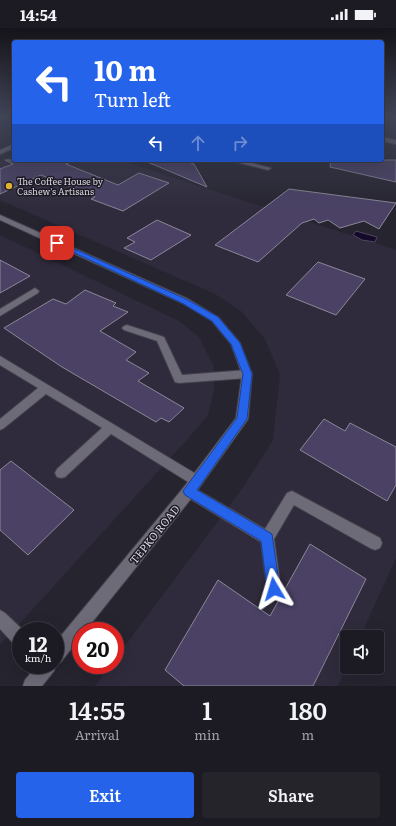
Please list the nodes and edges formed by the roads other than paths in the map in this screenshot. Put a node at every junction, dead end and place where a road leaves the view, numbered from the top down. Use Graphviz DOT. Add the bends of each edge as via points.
graph roads {
  1 [pos="12,147"];
  2 [pos="0,152"];
  3 [pos="241,162"];
  4 [pos="268,168"];
  5 [pos="0,217"];
  6 [pos="35,291"];
  7 [pos="0,313"];
  8 [pos="127,328"];
  9 [pos="0,360"];
  10 [pos="247,374"];
  11 [pos="46,388"];
  12 [pos="0,425"];
  13 [pos="110,428"];
  14 [pos="61,473"];
  15 [pos="193,486"];
  16 [pos="267,538"];
  17 [pos="375,543"];
  18 [pos="274,589"];
  19 [pos="0,618"];
  20 [pos="12,631"];
  21 [pos="64,645"];
  22 [pos="40,674"];
  23 [pos="31,686"];
  1 -- 2 [label="street"];
  3 -- 4 [label="street"];
  5 -- 10 [label="street, TEPKO ROAD" via="185,301 215,319 235,343"];
  6 -- 7 [label="street"];
  8 -- 10 [label="street" via="162,339 179,379"];
  9 -- 11 [label="street"];
  10 -- 15 [label="street, TEPKO ROAD" via="242,419"];
  11 -- 12 [label="street"];
  11 -- 13 [label="street"];
  13 -- 14 [label="street"];
  13 -- 15 [label="street"];
  15 -- 16 [label="street"];
  15 -- 21 [label="street, TEPKO ROAD"];
  16 -- 17 [label="street" via="292,497"];
  16 -- 18 [label="street"];
  19 -- 20 [label="street"];
  22 -- 23 [label="street, TEPKO ROAD"];
}
